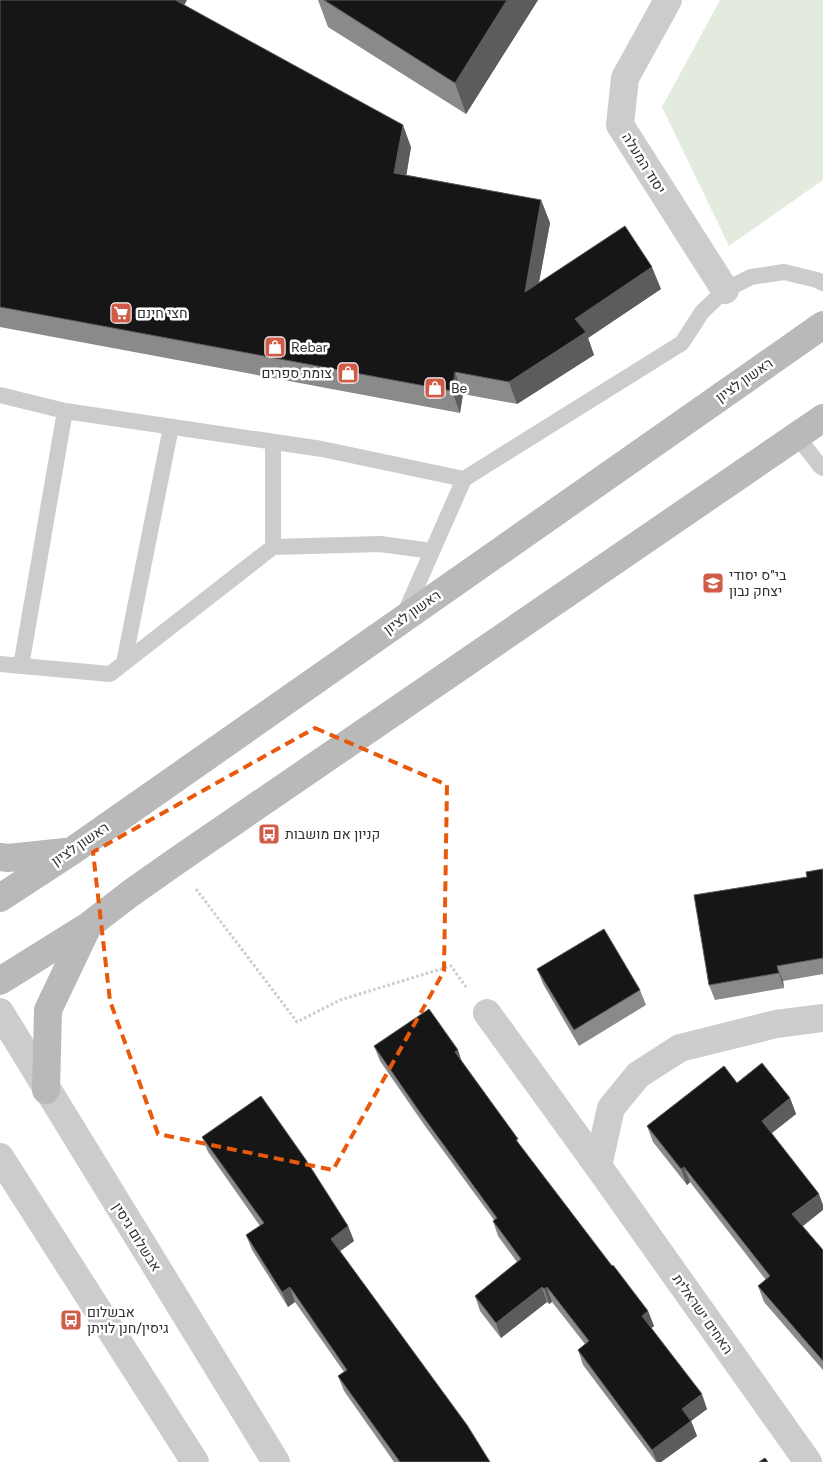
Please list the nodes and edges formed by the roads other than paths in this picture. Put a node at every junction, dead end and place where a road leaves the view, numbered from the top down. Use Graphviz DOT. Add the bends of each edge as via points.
graph roads {
  1 [pos="668,0"];
  2 [pos="823,283"];
  3 [pos="725,290"];
  4 [pos="823,325"];
  5 [pos="0,395"];
  6 [pos="65,411"];
  7 [pos="823,418"];
  8 [pos="170,427"];
  9 [pos="797,436"];
  10 [pos="273,442"];
  11 [pos="823,468"];
  12 [pos="464,479"];
  13 [pos="273,547"];
  14 [pos="432,551"];
  15 [pos="402,620"];
  16 [pos="124,663"];
  17 [pos="0,664"];
  18 [pos="21,666"];
  19 [pos="72,851"];
  20 [pos="0,857"];
  21 [pos="0,898"];
  22 [pos="88,926"];
  23 [pos="0,981"];
  24 [pos="0,1012"];
  25 [pos="486,1013"];
  26 [pos="823,1018"];
  27 [pos="46,1090"];
  28 [pos="0,1157"];
  29 [pos="598,1166"];
  30 [pos="195,1462"];
  31 [pos="276,1462"];
  32 [pos="808,1462"];
  1 -- 3 [label="street, יסוד המעלה" via="625,78 620,125"];
  2 -- 3 [label="lane" via="784,272 752,277"];
  3 -- 12 [label="lane" via="702,312 682,343"];
  4 -- 15 [label="main road, ראשון לציון"];
  5 -- 6 [label="lane"];
  6 -- 8 [label="lane"];
  6 -- 18 [label="lane"];
  7 -- 9 [label="main road"];
  8 -- 10 [label="lane"];
  8 -- 16 [label="lane"];
  9 -- 11 [label="lane"];
  9 -- 22 [label="main road" via="175,862"];
  10 -- 12 [label="lane"];
  10 -- 13 [label="lane"];
  12 -- 14 [label="lane"];
  13 -- 14 [label="lane" via="380,544"];
  13 -- 16 [label="lane"];
  14 -- 15 [label="lane"];
  15 -- 19 [label="main road, ראשון לציון"];
  16 -- 18 [label="lane" via="110,674"];
  17 -- 18 [label="lane"];
  19 -- 20 [label="main road"];
  19 -- 21 [label="main road, ראשון לציון"];
  22 -- 23 [label="main road"];
  22 -- 27 [label="main road" via="48,1010"];
  24 -- 27 [label="street, אבשלום גיסין"];
  25 -- 29 [label="street, האחים ישראלית"];
  26 -- 29 [label="street" via="776,1024 680,1048 638,1075 611,1108"];
  27 -- 31 [label="street, אבשלום גיסין"];
  28 -- 30 [label="street"];
  29 -- 32 [label="street, האחים ישראלית"];
}
